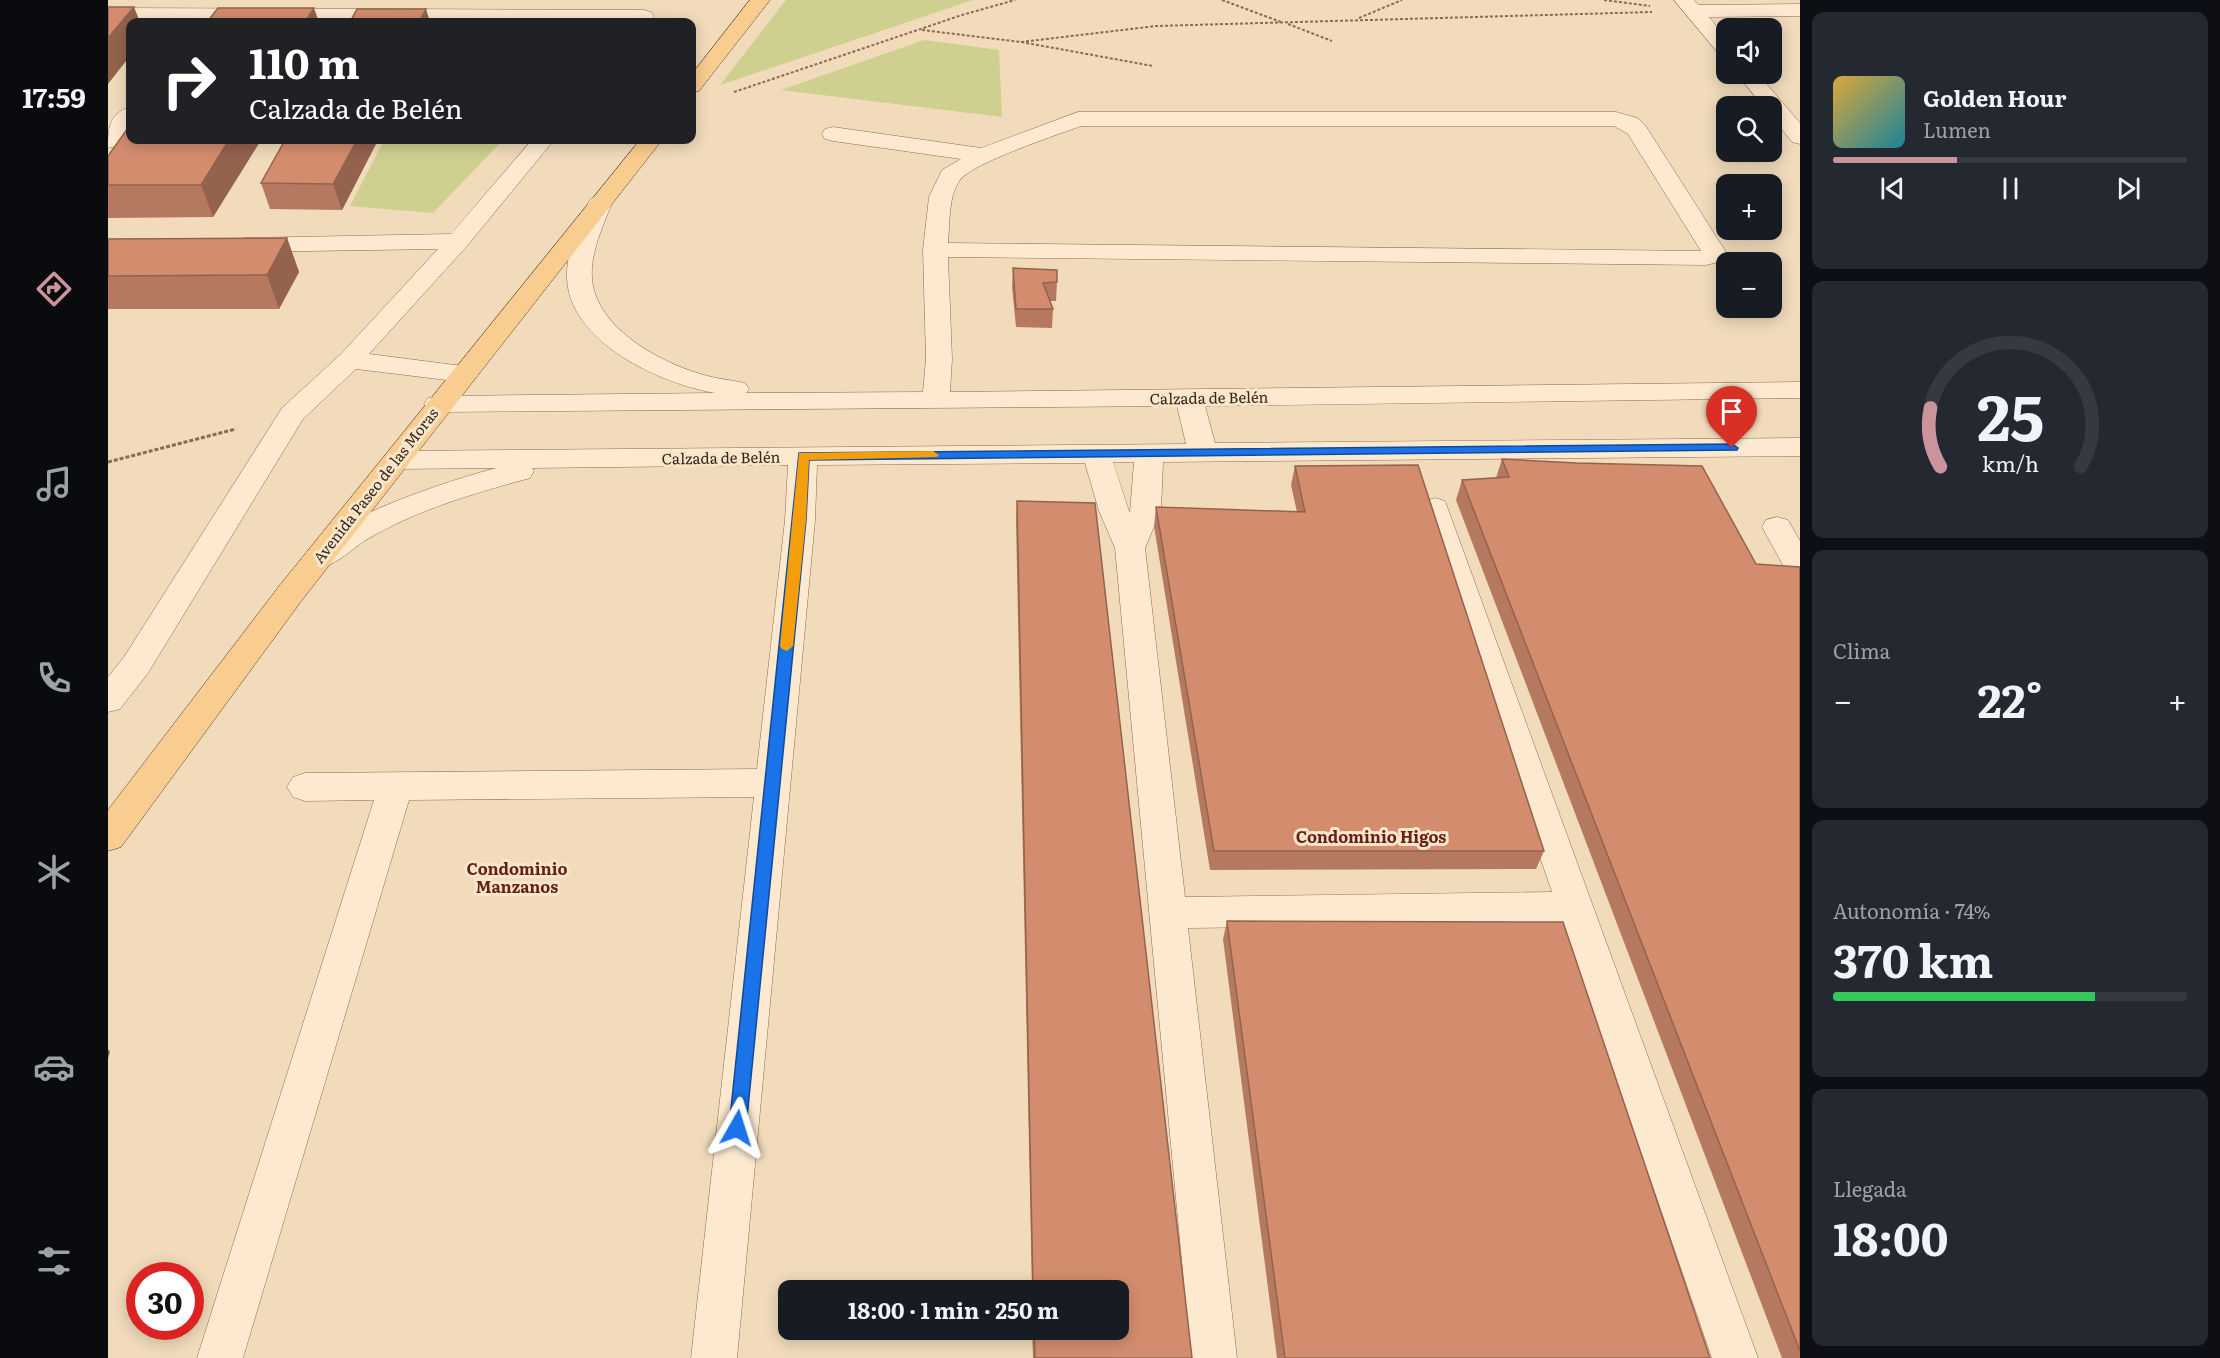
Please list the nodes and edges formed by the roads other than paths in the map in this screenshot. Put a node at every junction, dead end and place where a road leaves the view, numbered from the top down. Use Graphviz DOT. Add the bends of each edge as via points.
graph roads {
  1 [pos="656,0"];
  2 [pos="760,0"];
  3 [pos="1688,5"];
  4 [pos="1800,10"];
  5 [pos="108,14"];
  6 [pos="464,18"];
  7 [pos="643,18"];
  8 [pos="1716,38"];
  9 [pos="696,82"];
  10 [pos="1756,84"];
  11 [pos="1766,96"];
  12 [pos="1800,108"];
  13 [pos="1782,109"];
  14 [pos="1782,115"];
  15 [pos="126,119"];
  16 [pos="833,134"];
  17 [pos="1800,137"];
  18 [pos="108,141"];
  19 [pos="540,144"];
  20 [pos="648,144"];
  21 [pos="982,155"];
  22 [pos="600,203"];
  23 [pos="458,241"];
  24 [pos="224,245"];
  25 [pos="935,250"];
  26 [pos="350,360"];
  27 [pos="463,374"];
  28 [pos="1800,390"];
  29 [pos="1189,398"];
  30 [pos="936,399"];
  31 [pos="817,401"];
  32 [pos="438,404"];
  33 [pos="1800,447"];
  34 [pos="1096,453"];
  35 [pos="1149,453"];
  36 [pos="1203,453"];
  37 [pos="803,456"];
  38 [pos="571,458"];
  39 [pos="398,460"];
  40 [pos="1435,508"];
  41 [pos="1777,527"];
  42 [pos="1130,548"];
  43 [pos="317,559"];
  44 [pos="1800,567"];
  45 [pos="108,700"];
  46 [pos="772,783"];
  47 [pos="396,786"];
  48 [pos="305,787"];
  49 [pos="108,837"];
  50 [pos="1576,907"];
  51 [pos="1168,913"];
  52 [pos="220,1358"];
  53 [pos="714,1358"];
  54 [pos="1214,1358"];
  55 [pos="1735,1358"];
  1 -- 7 [label="street"];
  2 -- 9 [label="main road"];
  3 -- 4 [label="street"];
  3 -- 8 [label="street"];
  5 -- 6 [label="street"];
  10 -- 11 [label="street"];
  12 -- 13 [label="street"];
  14 -- 17 [label="street"];
  15 -- 18 [label="street"];
  16 -- 21 [label="street"];
  19 -- 23 [label="street"];
  20 -- 22 [label="main road, Avenida Paseo de las Moras"];
  21 -- 25 [label="street" via="950,175 941,197"];
  21 -- 25 [label="street" via="1078,119 1616,119 1637,130 1714,252 1706,258"];
  22 -- 27 [label="main road, Avenida Paseo de las Moras"];
  22 -- 31 [label="street" via="582,249 578,280 586,308 614,339 652,363 698,382"];
  23 -- 24 [label="street"];
  23 -- 26 [label="street"];
  25 -- 30 [label="street" via="939,358"];
  26 -- 27 [label="street"];
  26 -- 45 [label="street" via="292,414 136,665"];
  27 -- 32 [label="main road, Avenida Paseo de las Moras"];
  28 -- 29 [label="street, Calzada de Belén"];
  29 -- 30 [label="street, Calzada de Belén"];
  29 -- 36 [label="street"];
  30 -- 31 [label="street, Calzada de Belén"];
  31 -- 32 [label="street, Calzada de Belén"];
  32 -- 39 [label="main road, Avenida Paseo de las Moras"];
  33 -- 36 [label="street, Calzada de Belén"];
  34 -- 35 [label="street, Calzada de Belén"];
  34 -- 37 [label="street, Calzada de Belén"];
  34 -- 42 [label="street"];
  35 -- 36 [label="street, Calzada de Belén"];
  35 -- 42 [label="street" via="1146,510"];
  37 -- 38 [label="street, Calzada de Belén"];
  37 -- 46 [label="street" via="800,520"];
  38 -- 39 [label="street, Calzada de Belén"];
  38 -- 43 [label="street" via="476,482 420,502 366,527"];
  39 -- 43 [label="main road, Avenida Paseo de las Moras"];
  40 -- 50 [label="street"];
  41 -- 44 [label="street"];
  42 -- 51 [label="street"];
  43 -- 49 [label="main road, Avenida Paseo de las Moras"];
  46 -- 47 [label="street"];
  46 -- 53 [label="street"];
  47 -- 48 [label="street"];
  47 -- 52 [label="street"];
  50 -- 51 [label="street"];
  50 -- 55 [label="street"];
  51 -- 54 [label="street"];
}
